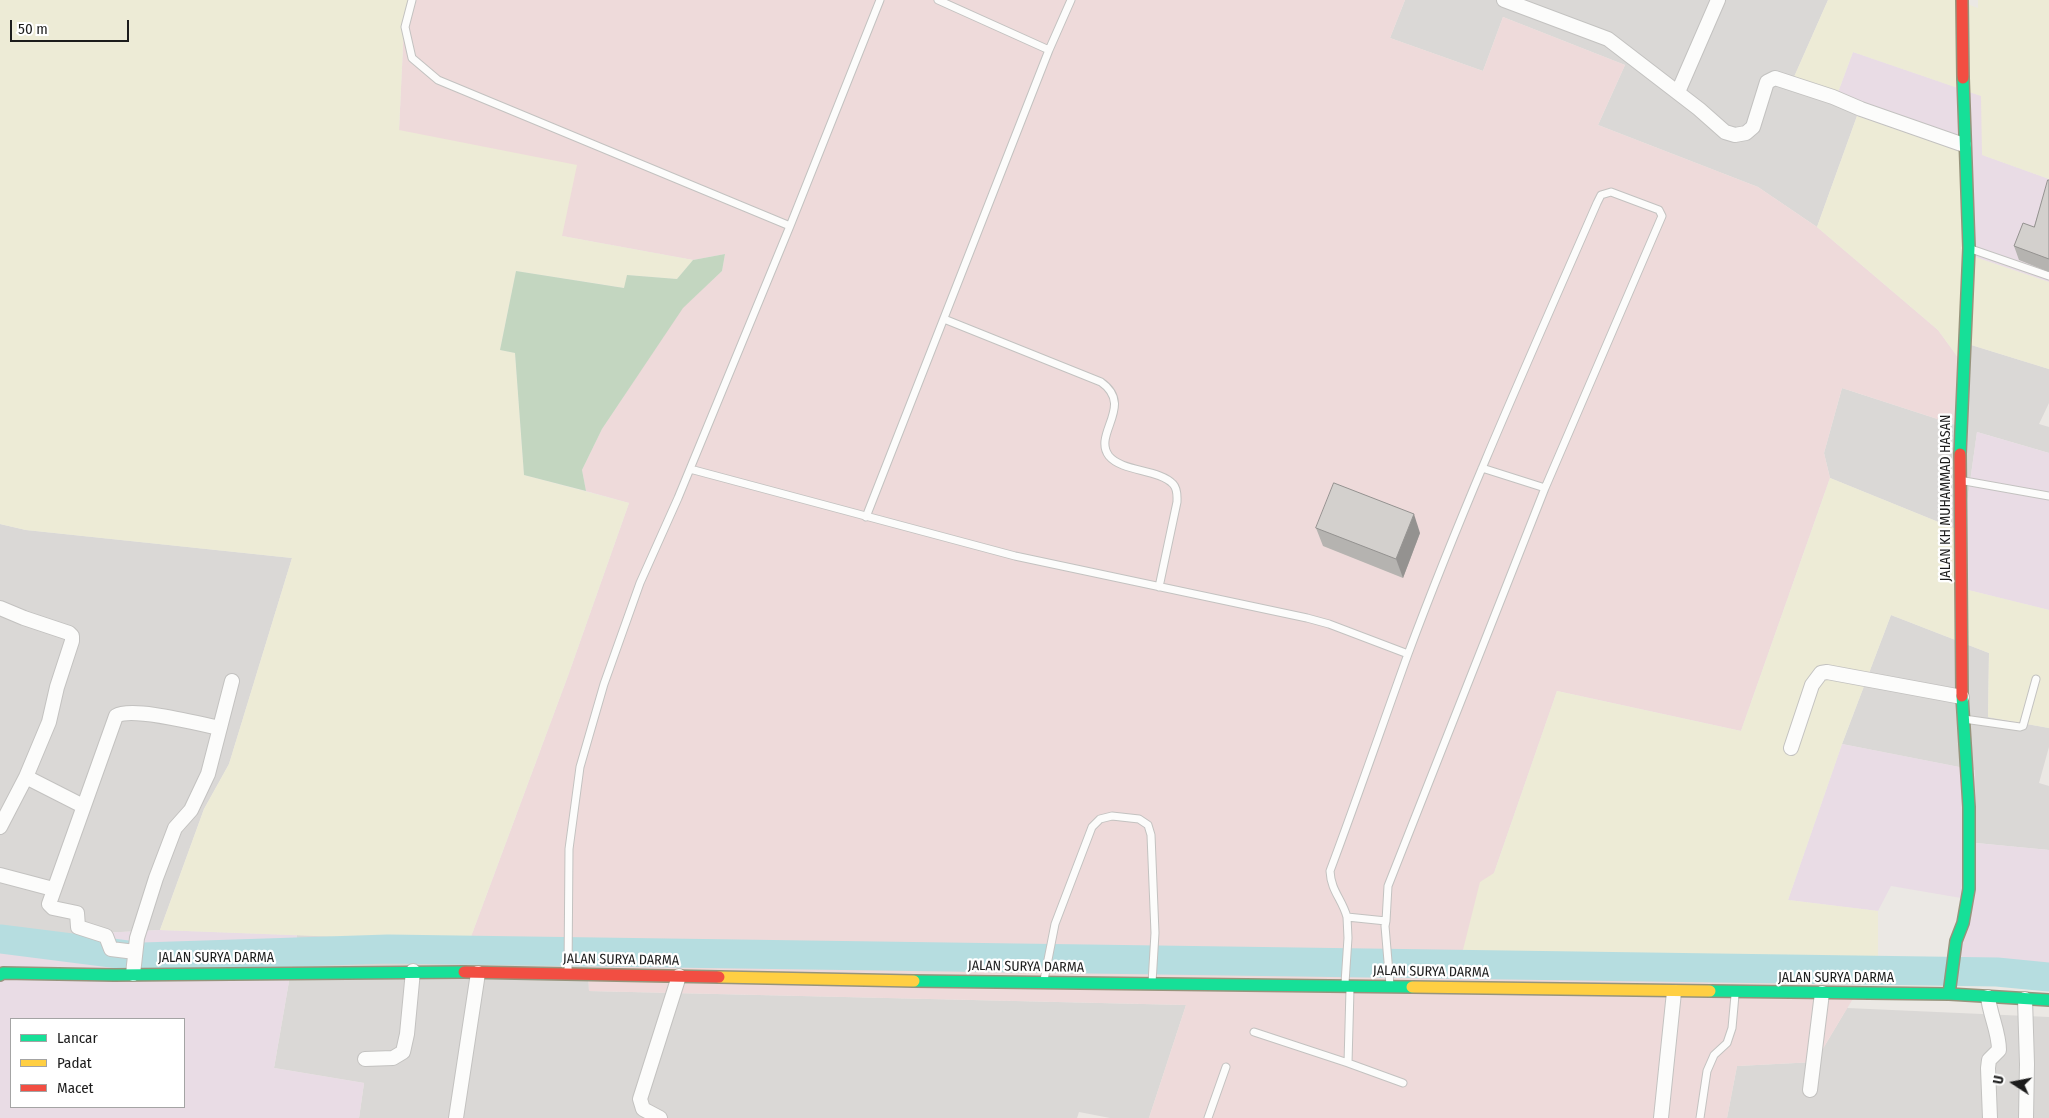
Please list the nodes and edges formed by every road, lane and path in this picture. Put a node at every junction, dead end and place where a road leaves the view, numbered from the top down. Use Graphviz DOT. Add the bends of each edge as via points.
graph roads {
  1 [pos="412,0"];
  2 [pos="880,0"];
  3 [pos="938,0"];
  4 [pos="1071,0"];
  5 [pos="1504,0"];
  6 [pos="1718,0"];
  7 [pos="1962,0"];
  8 [pos="1049,50"];
  9 [pos="1678,92"];
  10 [pos="1964,146"];
  11 [pos="790,226"];
  12 [pos="1969,248"];
  13 [pos="2049,276"];
  14 [pos="944,319"];
  15 [pos="1482,468"];
  16 [pos="690,469"];
  17 [pos="1959,480"];
  18 [pos="1545,488"];
  19 [pos="2049,496"];
  20 [pos="866,517"];
  21 [pos="1159,587"];
  22 [pos="0,608"];
  23 [pos="1408,654"];
  24 [pos="2036,679"];
  25 [pos="232,682"];
  26 [pos="1962,697"];
  27 [pos="1964,719"];
  28 [pos="220,728"];
  29 [pos="1791,748"];
  30 [pos="26,778"];
  31 [pos="83,806"];
  32 [pos="0,827"];
  33 [pos="0,875"];
  34 [pos="53,889"];
  35 [pos="1346,917"];
  36 [pos="1385,924"];
  37 [pos="116,954"];
  38 [pos="134,960"];
  39 [pos="568,970"];
  40 [pos="413,972"];
  41 [pos="1,973"];
  42 [pos="478,973"];
  43 [pos="114,975"];
  44 [pos="679,976"];
  45 [pos="1152,978"];
  46 [pos="1045,979"];
  47 [pos="1348,986"];
  48 [pos="1390,987"];
  49 [pos="1950,989"];
  50 [pos="1674,992"];
  51 [pos="1735,993"];
  52 [pos="1822,993"];
  53 [pos="1988,997"];
  54 [pos="2025,999"];
  55 [pos="2049,1000"];
  56 [pos="1254,1032"];
  57 [pos="365,1059"];
  58 [pos="1348,1063"];
  59 [pos="1226,1067"];
  60 [pos="1403,1083"];
  61 [pos="1810,1090"];
  62 [pos="456,1118"];
  63 [pos="660,1118"];
  64 [pos="1208,1118"];
  65 [pos="1661,1118"];
  66 [pos="1700,1118"];
  67 [pos="1990,1118"];
  68 [pos="2026,1118"];
  1 -- 11 [label="lane" via="405,27 412,58 438,80"];
  2 -- 11 [label="lane"];
  3 -- 8 [label="lane"];
  4 -- 8 [label="lane"];
  5 -- 9 [label="street" via="1608,39"];
  6 -- 9 [label="street"];
  7 -- 10 [label="main road, JALAN KH MUHAMMAD HASAN"];
  8 -- 14 [label="lane"];
  9 -- 10 [label="street" via="1725,132 1736,135 1753,127 1767,82 1775,78"];
  10 -- 12 [label="main road, JALAN KH MUHAMMAD HASAN"];
  11 -- 16 [label="lane"];
  12 -- 13 [label="lane"];
  12 -- 17 [label="main road, JALAN KH MUHAMMAD HASAN"];
  14 -- 20 [label="lane"];
  14 -- 21 [label="lane" via="1110,388 1115,409 1108,428 1106,446 1109,456 1159,476 1173,484 1177,492"];
  15 -- 18 [label="lane"];
  15 -- 18 [label="lane" via="1597,203 1601,195 1611,192 1659,210 1662,216"];
  15 -- 23 [label="lane"];
  16 -- 20 [label="lane"];
  16 -- 39 [label="lane" via="637,592 604,684 580,767 569,849"];
  17 -- 19 [label="lane"];
  17 -- 26 [label="main road, JALAN KH MUHAMMAD HASAN"];
  18 -- 36 [label="lane" via="1388,886"];
  20 -- 21 [label="lane" via="1015,556"];
  21 -- 23 [label="lane" via="1307,618"];
  22 -- 30 [label="street" via="72,636 49,722"];
  23 -- 35 [label="lane" via="1330,871 1334,891"];
  24 -- 27 [label="lane" via="2023,726"];
  25 -- 28 [label="street"];
  26 -- 27 [label="main road, JALAN KH MUHAMMAD HASAN"];
  26 -- 29 [label="street" via="1821,673 1812,685"];
  27 -- 49 [label="main road, JALAN KH MUHAMMAD HASAN" via="1969,889 1956,941"];
  28 -- 31 [label="street" via="151,715 119,714"];
  28 -- 38 [label="street" via="204,785 191,810 172,834 139,932"];
  30 -- 31 [label="street"];
  30 -- 32 [label="street"];
  31 -- 34 [label="street"];
  33 -- 34 [label="street"];
  34 -- 37 [label="street" via="50,906 77,913 78,927 104,934 110,949"];
  35 -- 36 [label="lane"];
  35 -- 47 [label="lane"];
  36 -- 48 [label="lane"];
  37 -- 38 [label="street"];
  37 -- 43 [label="street"];
  38 -- 40 [label="main road, JALAN SURYA DARMA"];
  38 -- 43 [label="main road, JALAN SURYA DARMA"];
  39 -- 42 [label="main road, JALAN SURYA DARMA"];
  39 -- 44 [label="main road, JALAN SURYA DARMA"];
  40 -- 42 [label="main road, JALAN SURYA DARMA"];
  40 -- 57 [label="street" via="403,1052 393,1058"];
  41 -- 43 [label="main road, JALAN SURYA DARMA"];
  42 -- 62 [label="street"];
  44 -- 46 [label="main road, JALAN SURYA DARMA"];
  44 -- 63 [label="street" via="640,1099 643,1109"];
  45 -- 46 [label="main road, JALAN SURYA DARMA"];
  45 -- 46 [label="lane" via="1155,933 1151,835 1148,824 1139,819 1112,816 1100,819 1092,827 1055,924"];
  45 -- 47 [label="main road, JALAN SURYA DARMA"];
  47 -- 48 [label="main road, JALAN SURYA DARMA"];
  47 -- 58 [label="lane"];
  48 -- 50 [label="main road, JALAN SURYA DARMA"];
  49 -- 52 [label="main road, JALAN SURYA DARMA"];
  49 -- 53 [label="main road, JALAN SURYA DARMA"];
  50 -- 51 [label="main road, JALAN SURYA DARMA"];
  50 -- 65 [label="street"];
  51 -- 52 [label="main road, JALAN SURYA DARMA"];
  51 -- 66 [label="lane" via="1732,1028 1727,1043 1714,1055 1706,1071"];
  52 -- 61 [label="street"];
  53 -- 54 [label="main road, JALAN SURYA DARMA"];
  53 -- 67 [label="street" via="1999,1042 1999,1050 1989,1060 1988,1068"];
  54 -- 55 [label="main road, JALAN SURYA DARMA"];
  54 -- 68 [label="street"];
  56 -- 58 [label="lane"];
  58 -- 60 [label="lane"];
  59 -- 64 [label="lane"];
}
